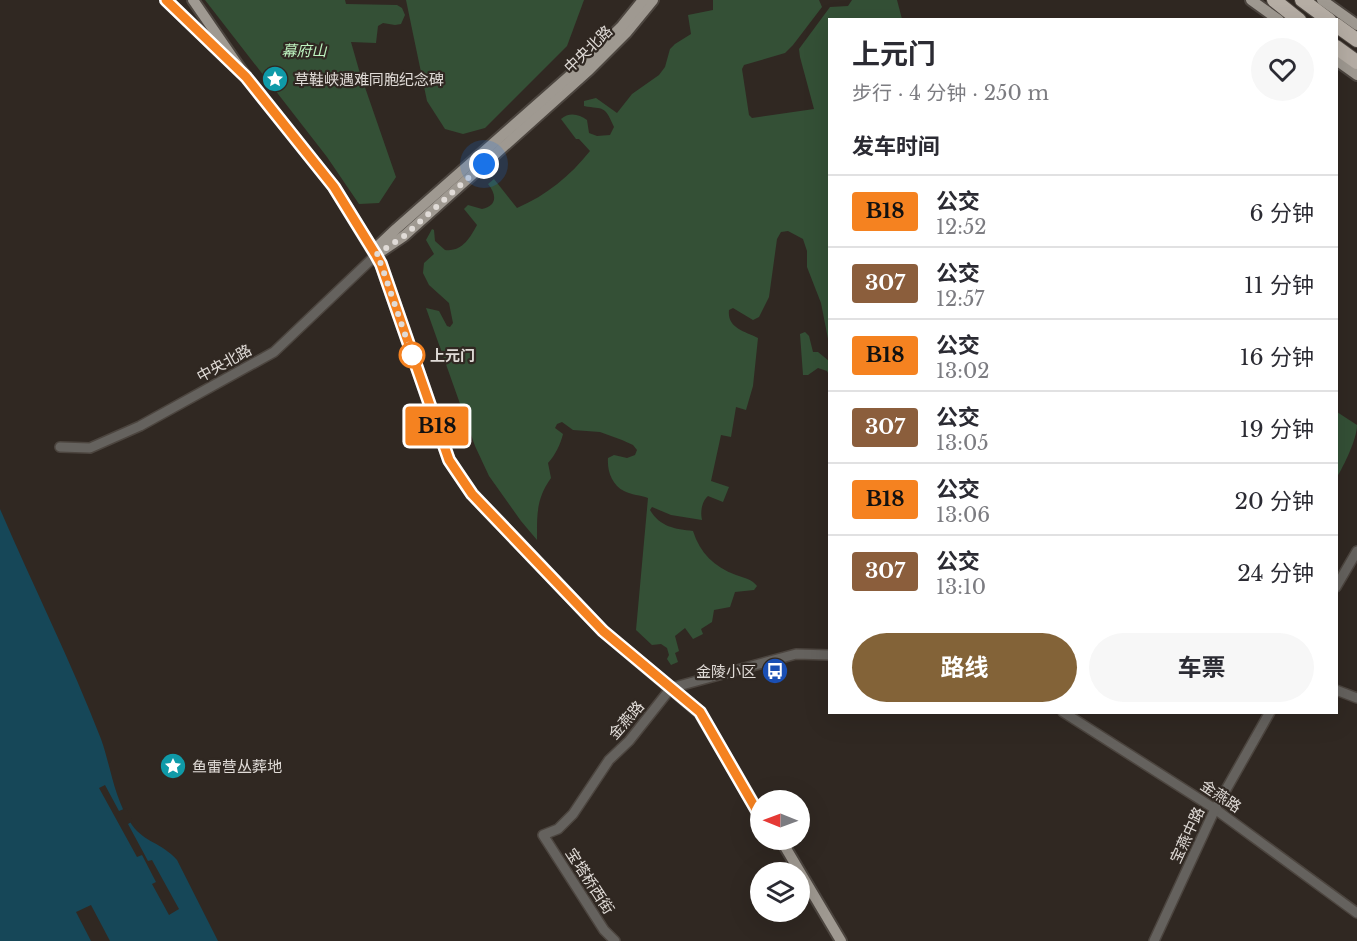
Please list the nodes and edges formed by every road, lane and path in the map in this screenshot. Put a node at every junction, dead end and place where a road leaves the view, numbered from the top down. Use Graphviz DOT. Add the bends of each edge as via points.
graph roads {
  1 [pos="166,0"];
  2 [pos="193,0"];
  3 [pos="643,0"];
  4 [pos="653,0"];
  5 [pos="1251,0"];
  6 [pos="1275,0"];
  7 [pos="1302,0"];
  8 [pos="1322,0"];
  9 [pos="1276,18"];
  10 [pos="1297,18"];
  11 [pos="1326,18"];
  12 [pos="1338,26"];
  13 [pos="1357,26"];
  14 [pos="1357,40"];
  15 [pos="1338,48"];
  16 [pos="1338,61"];
  17 [pos="1357,62"];
  18 [pos="1357,75"];
  19 [pos="246,77"];
  20 [pos="378,252"];
  21 [pos="60,447"];
  22 [pos="1357,551"];
  23 [pos="1338,584"];
  24 [pos="828,655"];
  25 [pos="674,688"];
  26 [pos="1338,691"];
  27 [pos="1357,698"];
  28 [pos="1067,714"];
  29 [pos="1269,714"];
  30 [pos="751,790"];
  31 [pos="750,799"];
  32 [pos="1215,809"];
  33 [pos="543,835"];
  34 [pos="787,850"];
  35 [pos="810,899"];
  36 [pos="1357,913"];
  37 [pos="615,941"];
  38 [pos="834,941"];
  39 [pos="841,941"];
  40 [pos="1154,941"];
  1 -- 19 [label="main road"];
  2 -- 19 [label="main road"];
  3 -- 20 [label="main road, 中央北路" via="583,64"];
  4 -- 20 [label="main road, 中央北路" via="589,70 404,236"];
  5 -- 9 [label="main road"];
  6 -- 10 [label="highway"];
  7 -- 11 [label="highway"];
  8 -- 13 [label="main road"];
  12 -- 14 [label="highway"];
  15 -- 17 [label="highway"];
  16 -- 18 [label="main road"];
  19 -- 20 [label="main road" via="334,187"];
  20 -- 21 [label="street, 中央北路" via="274,352 140,426 90,448"];
  20 -- 25 [label="main road" via="449,460 472,494 603,631"];
  22 -- 23 [label="street"];
  24 -- 25 [label="street" via="796,654"];
  25 -- 30 [label="main road" via="704,710"];
  25 -- 31 [label="main road" via="700,712"];
  25 -- 33 [label="street, 金燕路" via="609,760 573,814 558,829"];
  26 -- 27 [label="street"];
  28 -- 32 [label="street, 金燕路"];
  29 -- 32 [label="street, 宝燕中路"];
  32 -- 36 [label="street, 金燕路"];
  32 -- 40 [label="street, 宝燕中路"];
  33 -- 37 [label="street, 宝塔桥西街"];
  34 -- 39 [label="main road"];
  35 -- 38 [label="main road"];
}
